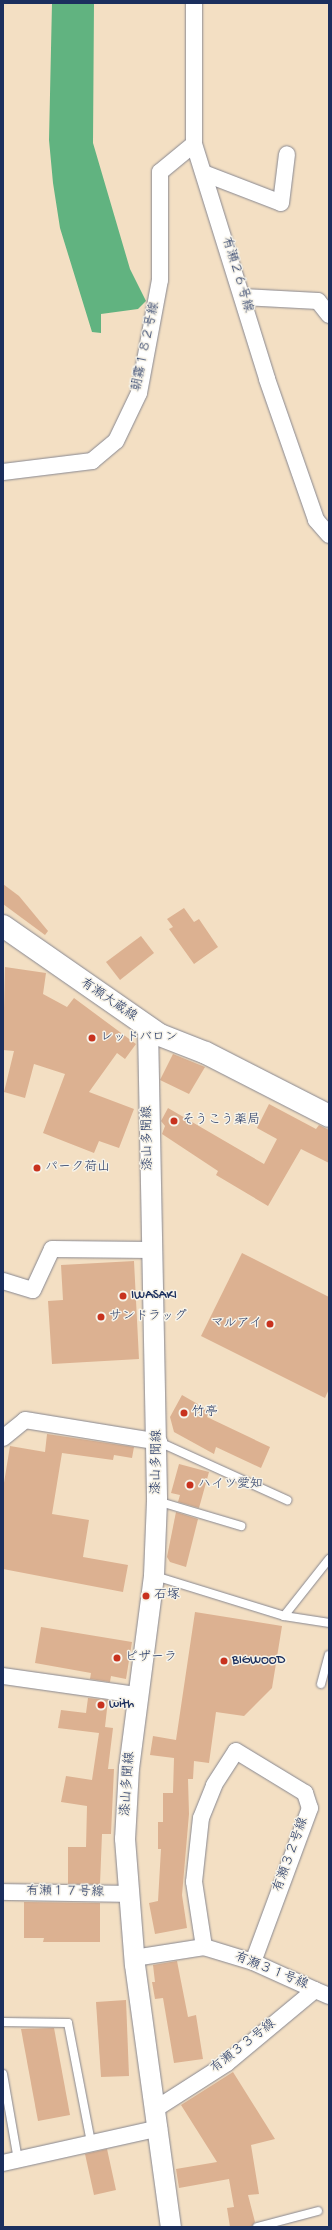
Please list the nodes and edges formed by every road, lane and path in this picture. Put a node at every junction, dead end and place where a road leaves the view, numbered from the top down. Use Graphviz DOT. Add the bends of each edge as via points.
graph roads {
  1 [pos="194,3"];
  2 [pos="194,144"];
  3 [pos="287,154"];
  4 [pos="206,174"];
  5 [pos="243,297"];
  6 [pos="329,315"];
  7 [pos="3,472"];
  8 [pos="329,536"];
  9 [pos="3,926"];
  10 [pos="148,1028"];
  11 [pos="329,1116"];
  12 [pos="152,1250"];
  13 [pos="3,1281"];
  14 [pos="3,1438"];
  15 [pos="159,1442"];
  16 [pos="287,1500"];
  17 [pos="157,1501"];
  18 [pos="241,1526"];
  19 [pos="329,1559"];
  20 [pos="154,1576"];
  21 [pos="284,1616"];
  22 [pos="329,1623"];
  23 [pos="329,1656"];
  24 [pos="3,1676"];
  25 [pos="321,1684"];
  26 [pos="137,1695"];
  27 [pos="3,1892"];
  28 [pos="127,1894"];
  29 [pos="204,1947"];
  30 [pos="134,1958"];
  31 [pos="253,1962"];
  32 [pos="322,1993"];
  33 [pos="3,2022"];
  34 [pos="3,2074"];
  35 [pos="157,2108"];
  36 [pos="159,2128"];
  37 [pos="91,2143"];
  38 [pos="10,2162"];
  39 [pos="318,2211"];
  40 [pos="171,2227"];
  41 [pos="257,2227"];
  1 -- 2 [label="street, 有瀬２６号線"];
  2 -- 4 [label="street, 有瀬２６号線"];
  2 -- 7 [label="street, 朝霧１８２号線" via="160,172 160,280 139,392 116,441 92,461"];
  3 -- 4 [label="street" via="281,203"];
  4 -- 5 [label="street, 有瀬２６号線"];
  5 -- 6 [label="street" via="318,301"];
  5 -- 8 [label="street, 有瀬２６号線" via="316,520"];
  9 -- 10 [label="main road, 有瀬大蔵線"];
  10 -- 11 [label="main road, 有瀬大蔵線"];
  10 -- 12 [label="street, 漆山多聞線"];
  12 -- 13 [label="street" via="52,1249 33,1290"];
  12 -- 15 [label="street, 漆山多聞線"];
  14 -- 15 [label="street" via="25,1420"];
  15 -- 16 [label="lane"];
  15 -- 17 [label="street, 漆山多聞線"];
  17 -- 18 [label="lane"];
  17 -- 20 [label="street, 漆山多聞線"];
  19 -- 21 [label="lane"];
  20 -- 21 [label="lane"];
  20 -- 26 [label="street, 漆山多聞線"];
  21 -- 22 [label="lane"];
  23 -- 25 [label="lane"];
  24 -- 26 [label="street"];
  26 -- 28 [label="street, 漆山多聞線" via="129,1768"];
  27 -- 28 [label="street, 有瀬１７号線"];
  28 -- 30 [label="street, 漆山多聞線"];
  29 -- 30 [label="street, 有瀬３１号線"];
  29 -- 31 [label="street, 有瀬３１号線"];
  29 -- 31 [label="street, 有瀬３２号線" via="194,1882 201,1818 214,1785 236,1751 305,1793 310,1808"];
  30 -- 35 [label="street, 漆山多聞線"];
  31 -- 32 [label="street, 有瀬３１号線"];
  32 -- 35 [label="street, 有瀬３３号線" via="227,2063"];
  33 -- 37 [label="lane" via="68,2023"];
  34 -- 38 [label="lane"];
  35 -- 36 [label="street, 漆山多聞線"];
  36 -- 37 [label="street"];
  36 -- 40 [label="street, 漆山多聞線"];
  37 -- 38 [label="street"];
  39 -- 41 [label="lane"];
}
